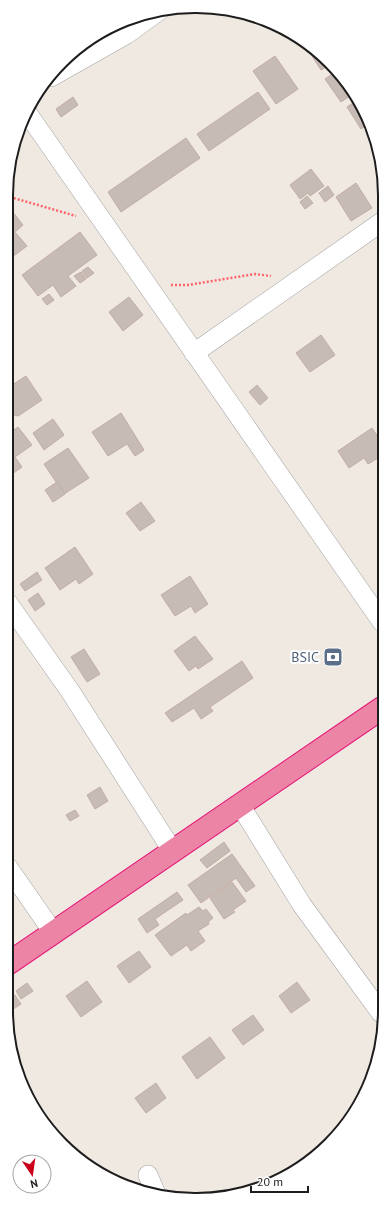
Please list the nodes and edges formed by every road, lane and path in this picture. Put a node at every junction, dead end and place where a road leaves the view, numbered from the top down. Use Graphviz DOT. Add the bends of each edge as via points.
graph roads {
  1 [pos="147,19"];
  2 [pos="60,73"];
  3 [pos="31,118"];
  4 [pos="13,198"];
  5 [pos="104,225"];
  6 [pos="378,225"];
  7 [pos="142,280"];
  8 [pos="299,280"];
  9 [pos="194,353"];
  10 [pos="13,610"];
  11 [pos="378,616"];
  12 [pos="378,711"];
  13 [pos="240,805"];
  14 [pos="172,850"];
  15 [pos="13,874"];
  16 [pos="54,932"];
  17 [pos="13,960"];
  18 [pos="378,1009"];
  19 [pos="148,1176"];
  20 [pos="153,1188"];
  1 -- 2 [label="street"];
  3 -- 5 [label="street"];
  4 -- 5 [label="path"];
  5 -- 7 [label="street"];
  6 -- 8 [label="street"];
  7 -- 8 [label="path" via="163,285 188,285 255,274"];
  7 -- 9 [label="street"];
  8 -- 9 [label="street"];
  9 -- 11 [label="street"];
  10 -- 14 [label="street" via="70,691"];
  12 -- 13 [label="highway"];
  13 -- 14 [label="highway"];
  13 -- 18 [label="street" via="302,905"];
  14 -- 16 [label="highway"];
  15 -- 16 [label="street"];
  16 -- 17 [label="highway"];
  19 -- 20 [label="street"];
}
